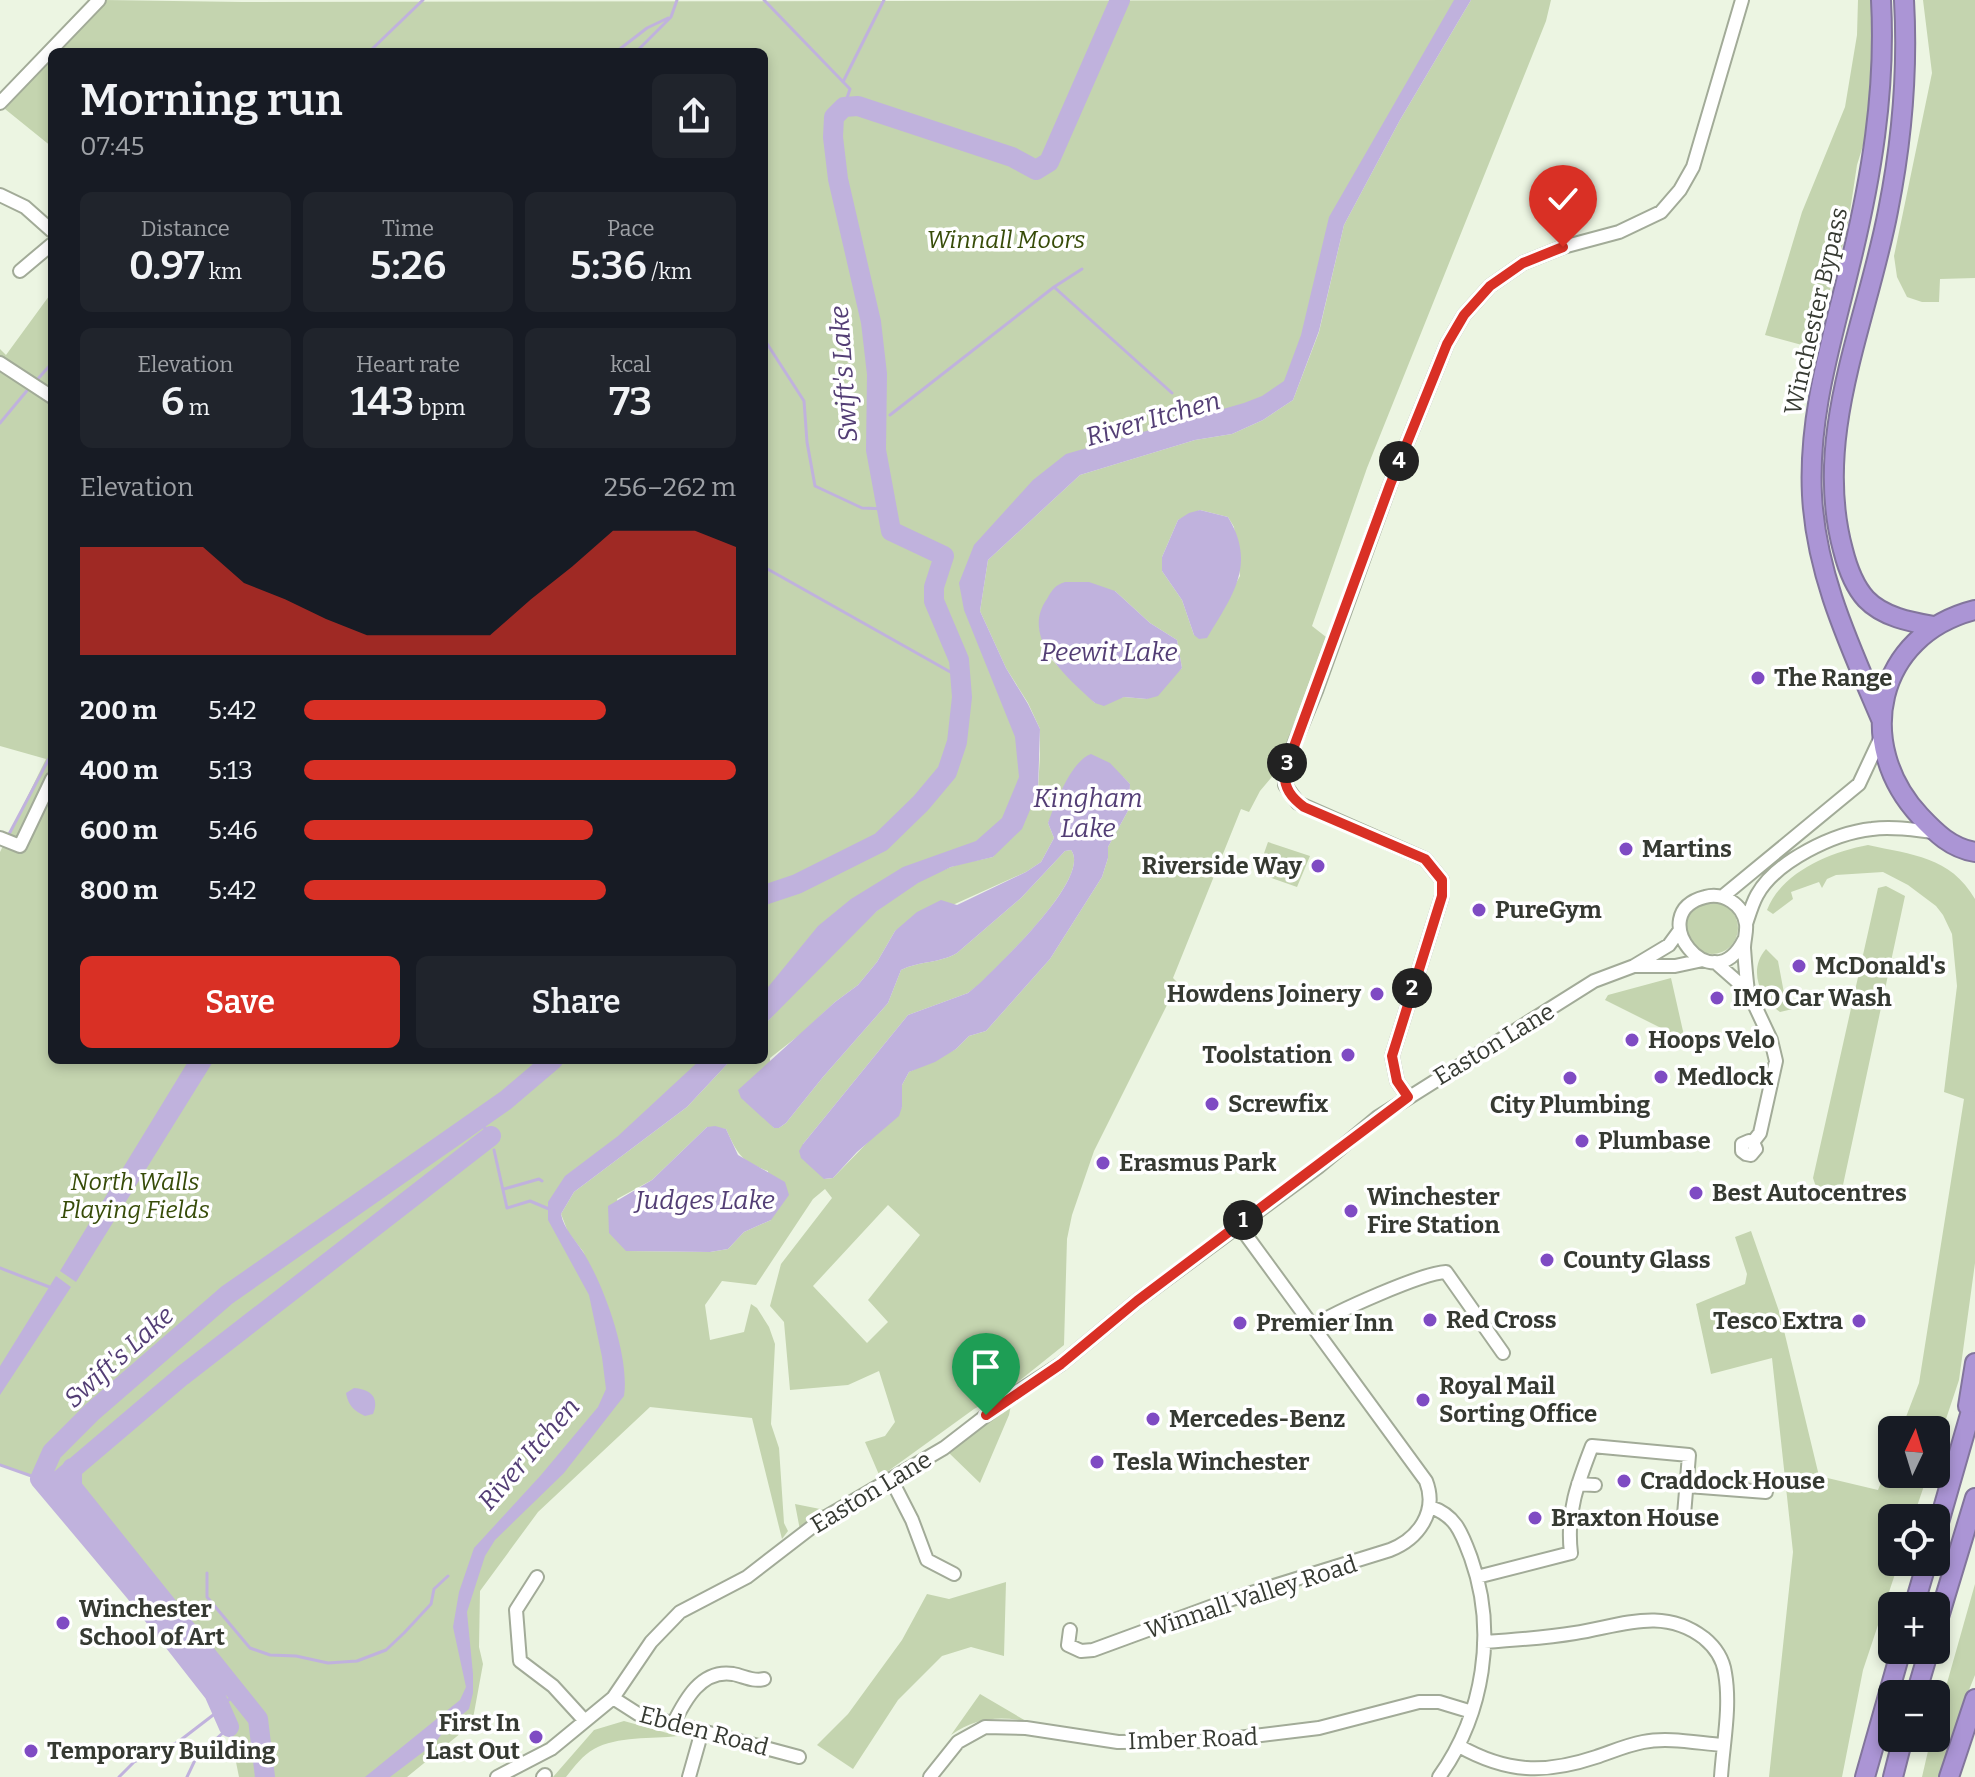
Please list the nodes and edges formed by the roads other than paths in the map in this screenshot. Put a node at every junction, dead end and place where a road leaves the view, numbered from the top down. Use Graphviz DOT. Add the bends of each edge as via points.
graph roads {
  1 [pos="99,0"];
  2 [pos="1742,0"];
  3 [pos="1881,0"];
  4 [pos="1904,0"];
  5 [pos="53,48"];
  6 [pos="48,53"];
  7 [pos="0,103"];
  8 [pos="0,195"];
  9 [pos="48,229"];
  10 [pos="48,247"];
  11 [pos="20,271"];
  12 [pos="0,363"];
  13 [pos="48,394"];
  14 [pos="1972,608"];
  15 [pos="1933,626"];
  16 [pos="1881,728"];
  17 [pos="48,787"];
  18 [pos="1934,832"];
  19 [pos="0,838"];
  20 [pos="1972,855"];
  21 [pos="1722,897"];
  22 [pos="1746,924"];
  23 [pos="1680,930"];
  24 [pos="1744,940"];
  25 [pos="1709,961"];
  26 [pos="1634,966"];
  27 [pos="1748,991"];
  28 [pos="1408,1097"];
  29 [pos="1753,1142"];
  30 [pos="1238,1224"];
  31 [pos="1314,1326"];
  32 [pos="1503,1353"];
  33 [pos="1975,1363"];
  34 [pos="1975,1397"];
  35 [pos="1959,1456"];
  36 [pos="891,1479"];
  37 [pos="1578,1484"];
  38 [pos="1595,1485"];
  39 [pos="1688,1486"];
  40 [pos="1766,1492"];
  41 [pos="1975,1498"];
  42 [pos="1945,1504"];
  43 [pos="1430,1507"];
  44 [pos="1684,1515"];
  45 [pos="954,1574"];
  46 [pos="537,1577"];
  47 [pos="1477,1577"];
  48 [pos="1947,1592"];
  49 [pos="1070,1630"];
  50 [pos="1484,1642"];
  51 [pos="1897,1664"];
  52 [pos="764,1679"];
  53 [pos="613,1698"];
  54 [pos="1975,1699"];
  55 [pos="1472,1712"];
  56 [pos="585,1721"];
  57 [pos="673,1724"];
  58 [pos="702,1731"];
  59 [pos="1723,1745"];
  60 [pos="1459,1746"];
  61 [pos="1899,1752"];
  62 [pos="799,1757"];
  63 [pos="497,1777"];
  64 [pos="689,1777"];
  65 [pos="930,1777"];
  66 [pos="1439,1777"];
  67 [pos="1721,1777"];
  68 [pos="1865,1777"];
  69 [pos="1893,1777"];
  70 [pos="1949,1777"];
  1 -- 5 [label="street"];
  2 -- 28 [label="street" via="1693,167 1661,212 1508,272 1474,302 1454,331 1286,764 1285,785 1298,803 1425,859 1442,880 1442,896 1392,1056 1397,1081"];
  3 -- 16 [label="highway, Winchester Bypass" via="1882,90 1876,145 1821,381 1811,458 1824,573"];
  4 -- 15 [label="highway, Winchester Bypass" via="1900,152 1843,388 1834,503 1846,561 1867,600 1896,617"];
  6 -- 7 [label="street"];
  8 -- 9 [label="street" via="25,207"];
  10 -- 11 [label="street"];
  12 -- 13 [label="street"];
  14 -- 15 [label="highway"];
  15 -- 16 [label="highway" via="1898,663"];
  16 -- 18 [label="highway, Winchester Bypass" via="1892,779"];
  16 -- 21 [label="street" via="1859,784"];
  17 -- 19 [label="street" via="20,846"];
  18 -- 20 [label="highway, Winchester Bypass"];
  18 -- 22 [label="street" via="1872,829 1818,846 1769,879"];
  21 -- 22 [label="street" via="1738,907"];
  21 -- 23 [label="street" via="1709,895 1689,906"];
  22 -- 24 [label="street"];
  23 -- 25 [label="street" via="1687,949"];
  23 -- 26 [label="street, Easton Lane" via="1669,945"];
  24 -- 25 [label="street" via="1735,953"];
  24 -- 27 [label="street"];
  25 -- 26 [label="street, Easton Lane"];
  25 -- 27 [label="street"];
  26 -- 28 [label="street, Easton Lane" via="1594,981"];
  27 -- 29 [label="street" via="1776,1061 1766,1112"];
  28 -- 30 [label="street, Easton Lane"];
  30 -- 31 [label="street"];
  30 -- 36 [label="street, Easton Lane" via="1061,1364 944,1448"];
  31 -- 32 [label="street" via="1398,1287 1446,1272"];
  31 -- 43 [label="street" via="1426,1481"];
  33 -- 35 [label="highway"];
  34 -- 35 [label="highway"];
  35 -- 42 [label="highway"];
  36 -- 45 [label="street" via="912,1520 922,1564"];
  36 -- 53 [label="street, Easton Lane" via="669,1621"];
  37 -- 38 [label="street"];
  37 -- 39 [label="street" via="1592,1446 1689,1455"];
  37 -- 47 [label="street" via="1569,1516 1571,1553"];
  39 -- 40 [label="street"];
  39 -- 44 [label="street"];
  41 -- 48 [label="highway"];
  43 -- 47 [label="street" via="1457,1524"];
  43 -- 49 [label="street, Winnall Valley Road" via="1422,1526 1405,1544 1347,1566 1290,1580 1093,1650 1068,1645"];
  46 -- 56 [label="street" via="516,1610 520,1661 553,1686"];
  47 -- 50 [label="street"];
  50 -- 55 [label="street"];
  50 -- 59 [label="street" via="1555,1636 1640,1619 1686,1626 1721,1658 1727,1694"];
  51 -- 68 [label="highway"];
  52 -- 57 [label="street" via="714,1675 686,1697"];
  53 -- 56 [label="street, Easton Lane"];
  53 -- 57 [label="street, Ebden Road" via="628,1710"];
  54 -- 70 [label="highway"];
  55 -- 60 [label="street"];
  55 -- 65 [label="street, Imber Road" via="1419,1702 1319,1728 1183,1742 1118,1742 985,1727 958,1742"];
  56 -- 63 [label="street, Easton Lane" via="551,1749"];
  57 -- 58 [label="street, Ebden Road"];
  58 -- 62 [label="street, Ebden Road"];
  58 -- 64 [label="street"];
  59 -- 60 [label="street" via="1642,1742 1543,1770 1498,1764"];
  59 -- 67 [label="street"];
  60 -- 66 [label="street"];
  61 -- 69 [label="highway"];
}
